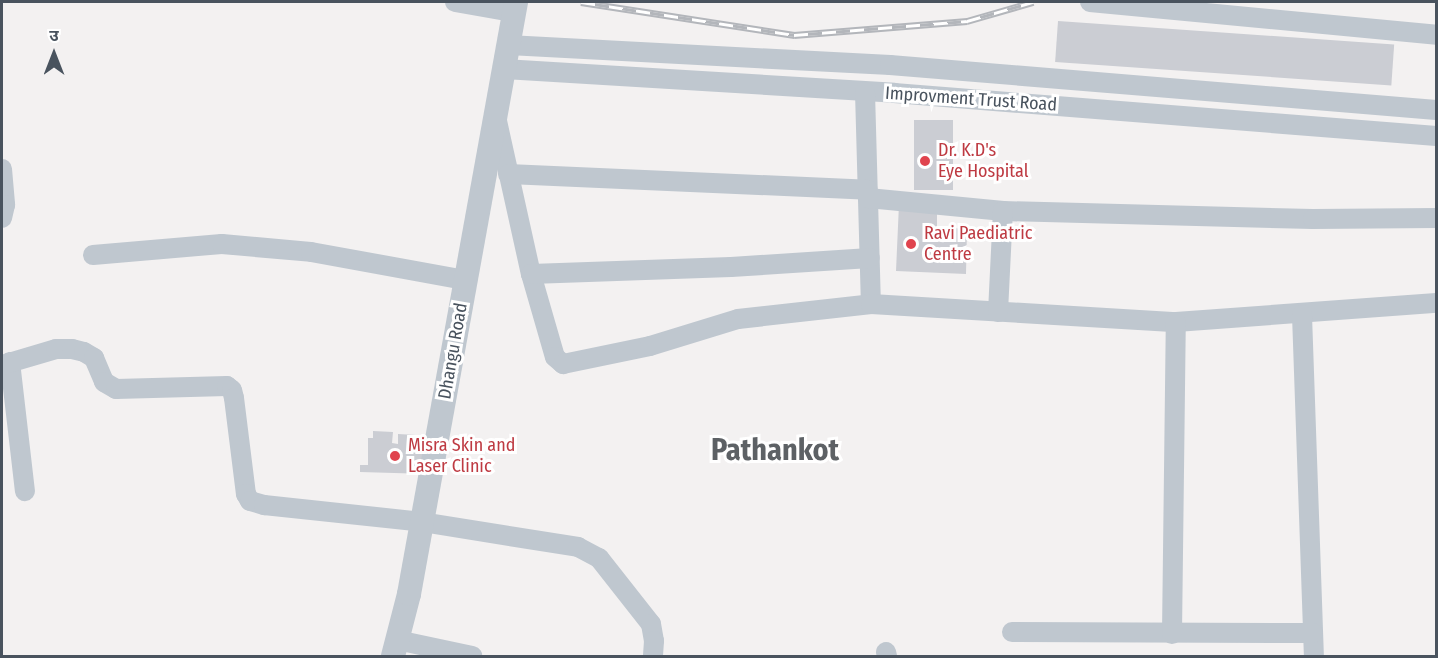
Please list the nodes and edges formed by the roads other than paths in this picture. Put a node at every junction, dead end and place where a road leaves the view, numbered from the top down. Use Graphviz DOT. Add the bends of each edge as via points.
graph roads {
  1 [pos="456,2"];
  2 [pos="1090,2"];
  3 [pos="515,7"];
  4 [pos="1437,35"];
  5 [pos="507,45"];
  6 [pos="890,65"];
  7 [pos="505,69"];
  8 [pos="865,92"];
  9 [pos="894,93"];
  10 [pos="1248,96"];
  11 [pos="1437,110"];
  12 [pos="496,115"];
  13 [pos="1247,120"];
  14 [pos="1437,136"];
  15 [pos="2,169"];
  16 [pos="508,174"];
  17 [pos="868,194"];
  18 [pos="1003,211"];
  19 [pos="2,218"];
  20 [pos="1437,218"];
  21 [pos="93,255"];
  22 [pos="870,258"];
  23 [pos="531,274"];
  24 [pos="465,280"];
  25 [pos="1437,303"];
  26 [pos="871,304"];
  27 [pos="998,312"];
  28 [pos="1302,315"];
  29 [pos="1176,322"];
  30 [pos="6,364"];
  31 [pos="25,491"];
  32 [pos="422,522"];
  33 [pos="1012,632"];
  34 [pos="1313,633"];
  35 [pos="1172,634"];
  36 [pos="395,648"];
  37 [pos="472,657"];
  38 [pos="652,657"];
  39 [pos="1314,657"];
  1 -- 3 [label="street"];
  2 -- 4 [label="street"];
  3 -- 5 [label="street, Dhangu Road"];
  5 -- 6 [label="street"];
  5 -- 7 [label="street, Dhangu Road"];
  6 -- 9 [label="street"];
  6 -- 10 [label="street"];
  7 -- 8 [label="street, Improvment Trust Road"];
  7 -- 12 [label="street, Dhangu Road"];
  8 -- 9 [label="street, Improvment Trust Road"];
  8 -- 17 [label="street"];
  9 -- 13 [label="street, Improvment Trust Road"];
  10 -- 11 [label="street"];
  10 -- 13 [label="street"];
  12 -- 16 [label="street"];
  12 -- 24 [label="street, Dhangu Road"];
  13 -- 14 [label="street, Improvment Trust Road"];
  15 -- 19 [label="street"];
  16 -- 17 [label="street"];
  16 -- 23 [label="street"];
  17 -- 18 [label="street"];
  17 -- 22 [label="street"];
  18 -- 20 [label="street"];
  18 -- 27 [label="street"];
  21 -- 24 [label="street" via="222,244 311,252"];
  22 -- 23 [label="street"];
  22 -- 26 [label="street"];
  23 -- 26 [label="street" via="555,357 563,364 650,346 738,319"];
  24 -- 32 [label="street, Dhangu Road"];
  25 -- 28 [label="street"];
  26 -- 27 [label="street"];
  27 -- 29 [label="street"];
  28 -- 29 [label="street"];
  28 -- 34 [label="street"];
  29 -- 35 [label="street"];
  30 -- 31 [label="street"];
  30 -- 32 [label="street" via="56,349 72,349 94,358 104,382 116,389 227,386 234,399 250,501"];
  32 -- 36 [label="street, Dhangu Road"];
  32 -- 38 [label="street" via="578,547 599,558 651,624"];
  33 -- 35 [label="street"];
  34 -- 35 [label="street"];
  34 -- 39 [label="street"];
  36 -- 37 [label="street"];
}
